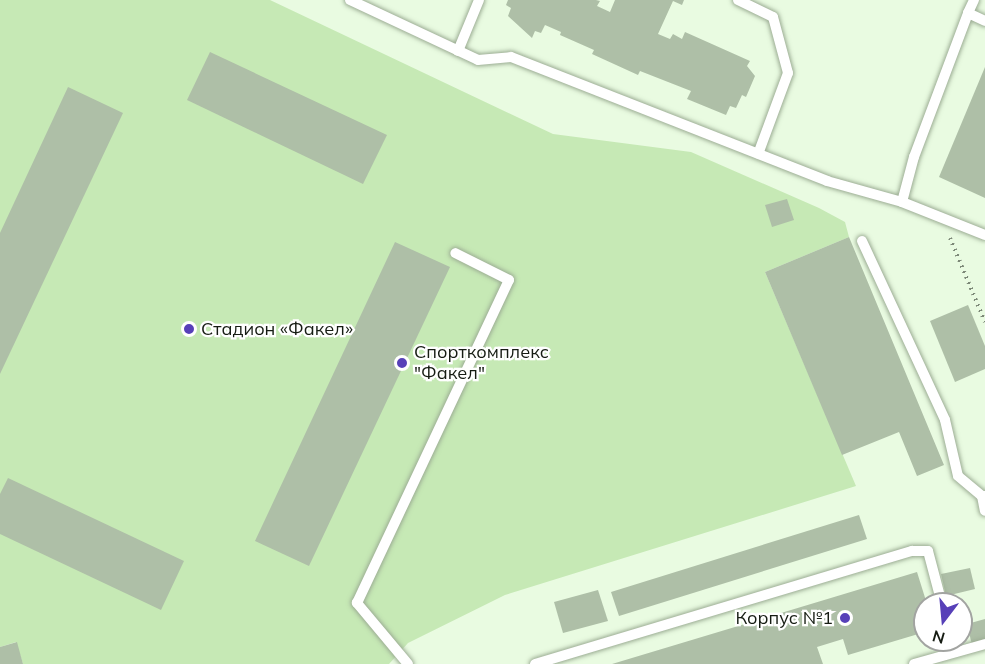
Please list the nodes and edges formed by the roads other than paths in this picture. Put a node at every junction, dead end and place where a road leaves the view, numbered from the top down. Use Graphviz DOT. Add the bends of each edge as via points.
graph roads {
  1 [pos="350,0"];
  2 [pos="479,0"];
  3 [pos="738,0"];
  4 [pos="974,0"];
  5 [pos="968,13"];
  6 [pos="985,21"];
  7 [pos="458,51"];
  8 [pos="758,154"];
  9 [pos="902,202"];
  10 [pos="985,235"];
  11 [pos="862,241"];
  12 [pos="455,254"];
  13 [pos="984,496"];
  14 [pos="985,511"];
  15 [pos="939,592"];
  16 [pos="956,652"];
  17 [pos="408,664"];
  18 [pos="535,664"];
  19 [pos="914,664"];
  1 -- 7 [label="lane"];
  2 -- 7 [label="lane"];
  3 -- 8 [label="lane" via="773,17 788,73"];
  4 -- 5 [label="lane"];
  5 -- 6 [label="lane"];
  5 -- 9 [label="lane" via="914,157"];
  7 -- 8 [label="lane" via="478,60 511,57"];
  8 -- 9 [label="lane" via="827,181"];
  9 -- 10 [label="lane"];
  11 -- 13 [label="lane" via="945,420 958,476"];
  12 -- 17 [label="lane" via="509,280 357,603"];
  13 -- 14 [label="lane"];
  15 -- 18 [label="lane" via="928,551 912,551"];
  16 -- 19 [label="lane"];
}
